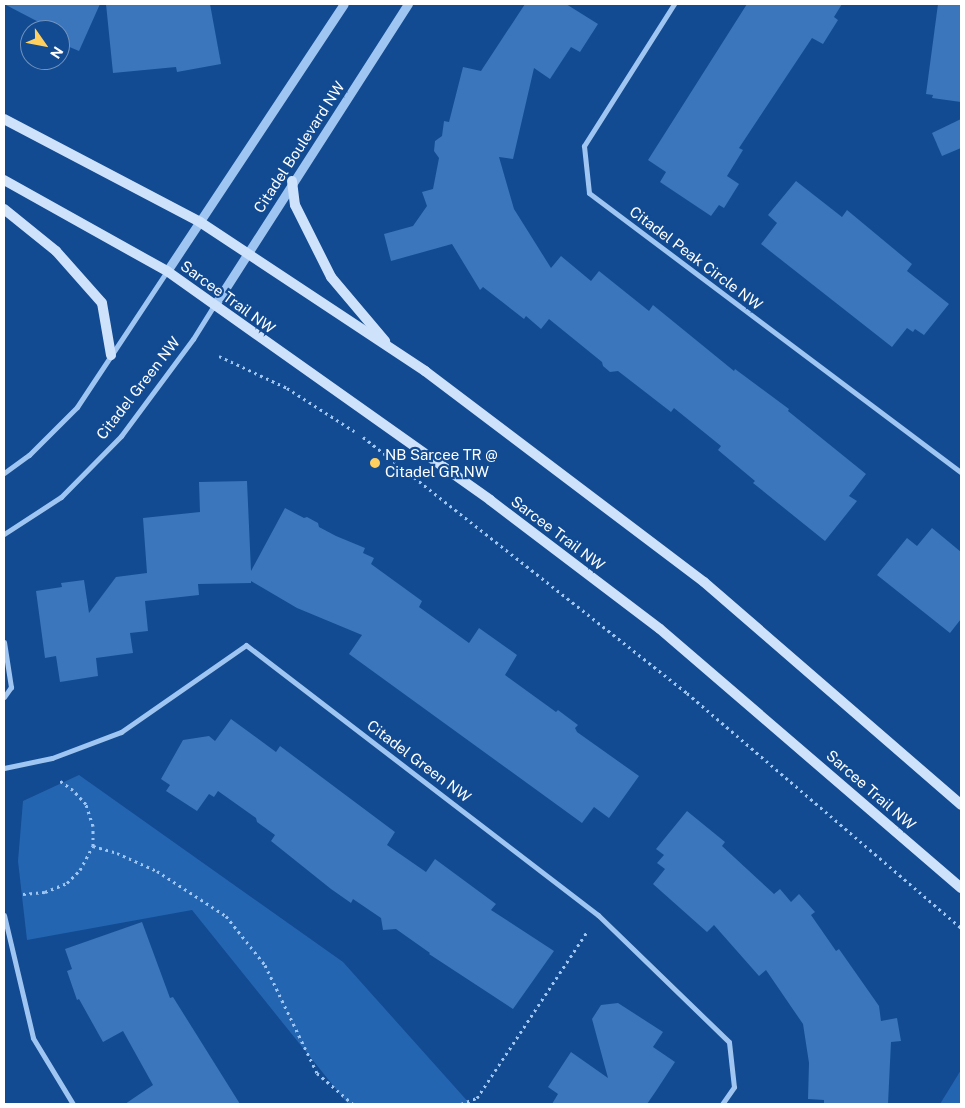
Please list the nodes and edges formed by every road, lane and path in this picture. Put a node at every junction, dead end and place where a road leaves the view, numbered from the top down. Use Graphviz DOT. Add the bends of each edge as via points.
graph roads {
  1 [pos="344,4"];
  2 [pos="408,4"];
  3 [pos="674,4"];
  4 [pos="4,119"];
  5 [pos="4,180"];
  6 [pos="292,181"];
  7 [pos="4,209"];
  8 [pos="200,222"];
  9 [pos="247,254"];
  10 [pos="167,271"];
  11 [pos="214,306"];
  12 [pos="392,349"];
  13 [pos="111,355"];
  14 [pos="219,356"];
  15 [pos="961,472"];
  16 [pos="4,473"];
  17 [pos="4,534"];
  18 [pos="4,642"];
  19 [pos="4,697"];
  20 [pos="4,768"];
  21 [pos="60,781"];
  22 [pos="961,805"];
  23 [pos="93,846"];
  24 [pos="961,888"];
  25 [pos="23,894"];
  26 [pos="598,914"];
  27 [pos="4,916"];
  28 [pos="961,928"];
  29 [pos="73,1104"];
  30 [pos="353,1104"];
  31 [pos="461,1104"];
  32 [pos="722,1104"];
  1 -- 8 [label="street"];
  2 -- 6 [label="street, Citadel Boulevard NW"];
  3 -- 15 [label="street, Citadel Peak Circle NW" via="584,146 589,193"];
  4 -- 8 [label="main road"];
  5 -- 10 [label="main road, Sarcee Trail NW"];
  6 -- 9 [label="street, Citadel Boulevard NW"];
  6 -- 12 [label="main road" via="295,205 331,277"];
  7 -- 13 [label="main road" via="56,251 102,303"];
  8 -- 9 [label="main road"];
  8 -- 10 [label="street"];
  9 -- 11 [label="street, Citadel Boulevard NW"];
  9 -- 12 [label="main road"];
  10 -- 11 [label="main road, Sarcee Trail NW"];
  10 -- 13 [label="street"];
  11 -- 17 [label="street, Citadel Green NW" via="121,436 60,497"];
  11 -- 24 [label="main road, Sarcee Trail NW" via="490,500 660,629"];
  12 -- 22 [label="main road" via="528,447 704,582"];
  13 -- 16 [label="street" via="77,407 29,455"];
  14 -- 28 [label="path" via="287,388 360,435 687,693"];
  18 -- 19 [label="street" via="11,686"];
  20 -- 26 [label="street, Citadel Green NW" via="52,758 121,732 246,645"];
  21 -- 23 [label="path" via="86,804 93,826"];
  23 -- 25 [label="path" via="80,870 68,882 45,892"];
  23 -- 30 [label="path" via="157,871 226,916 265,965 317,1074"];
  26 -- 31 [label="path" via="477,1098"];
  26 -- 32 [label="street, Citadel Green NW" via="729,1042 734,1087"];
  27 -- 29 [label="street" via="33,1038"];
}
